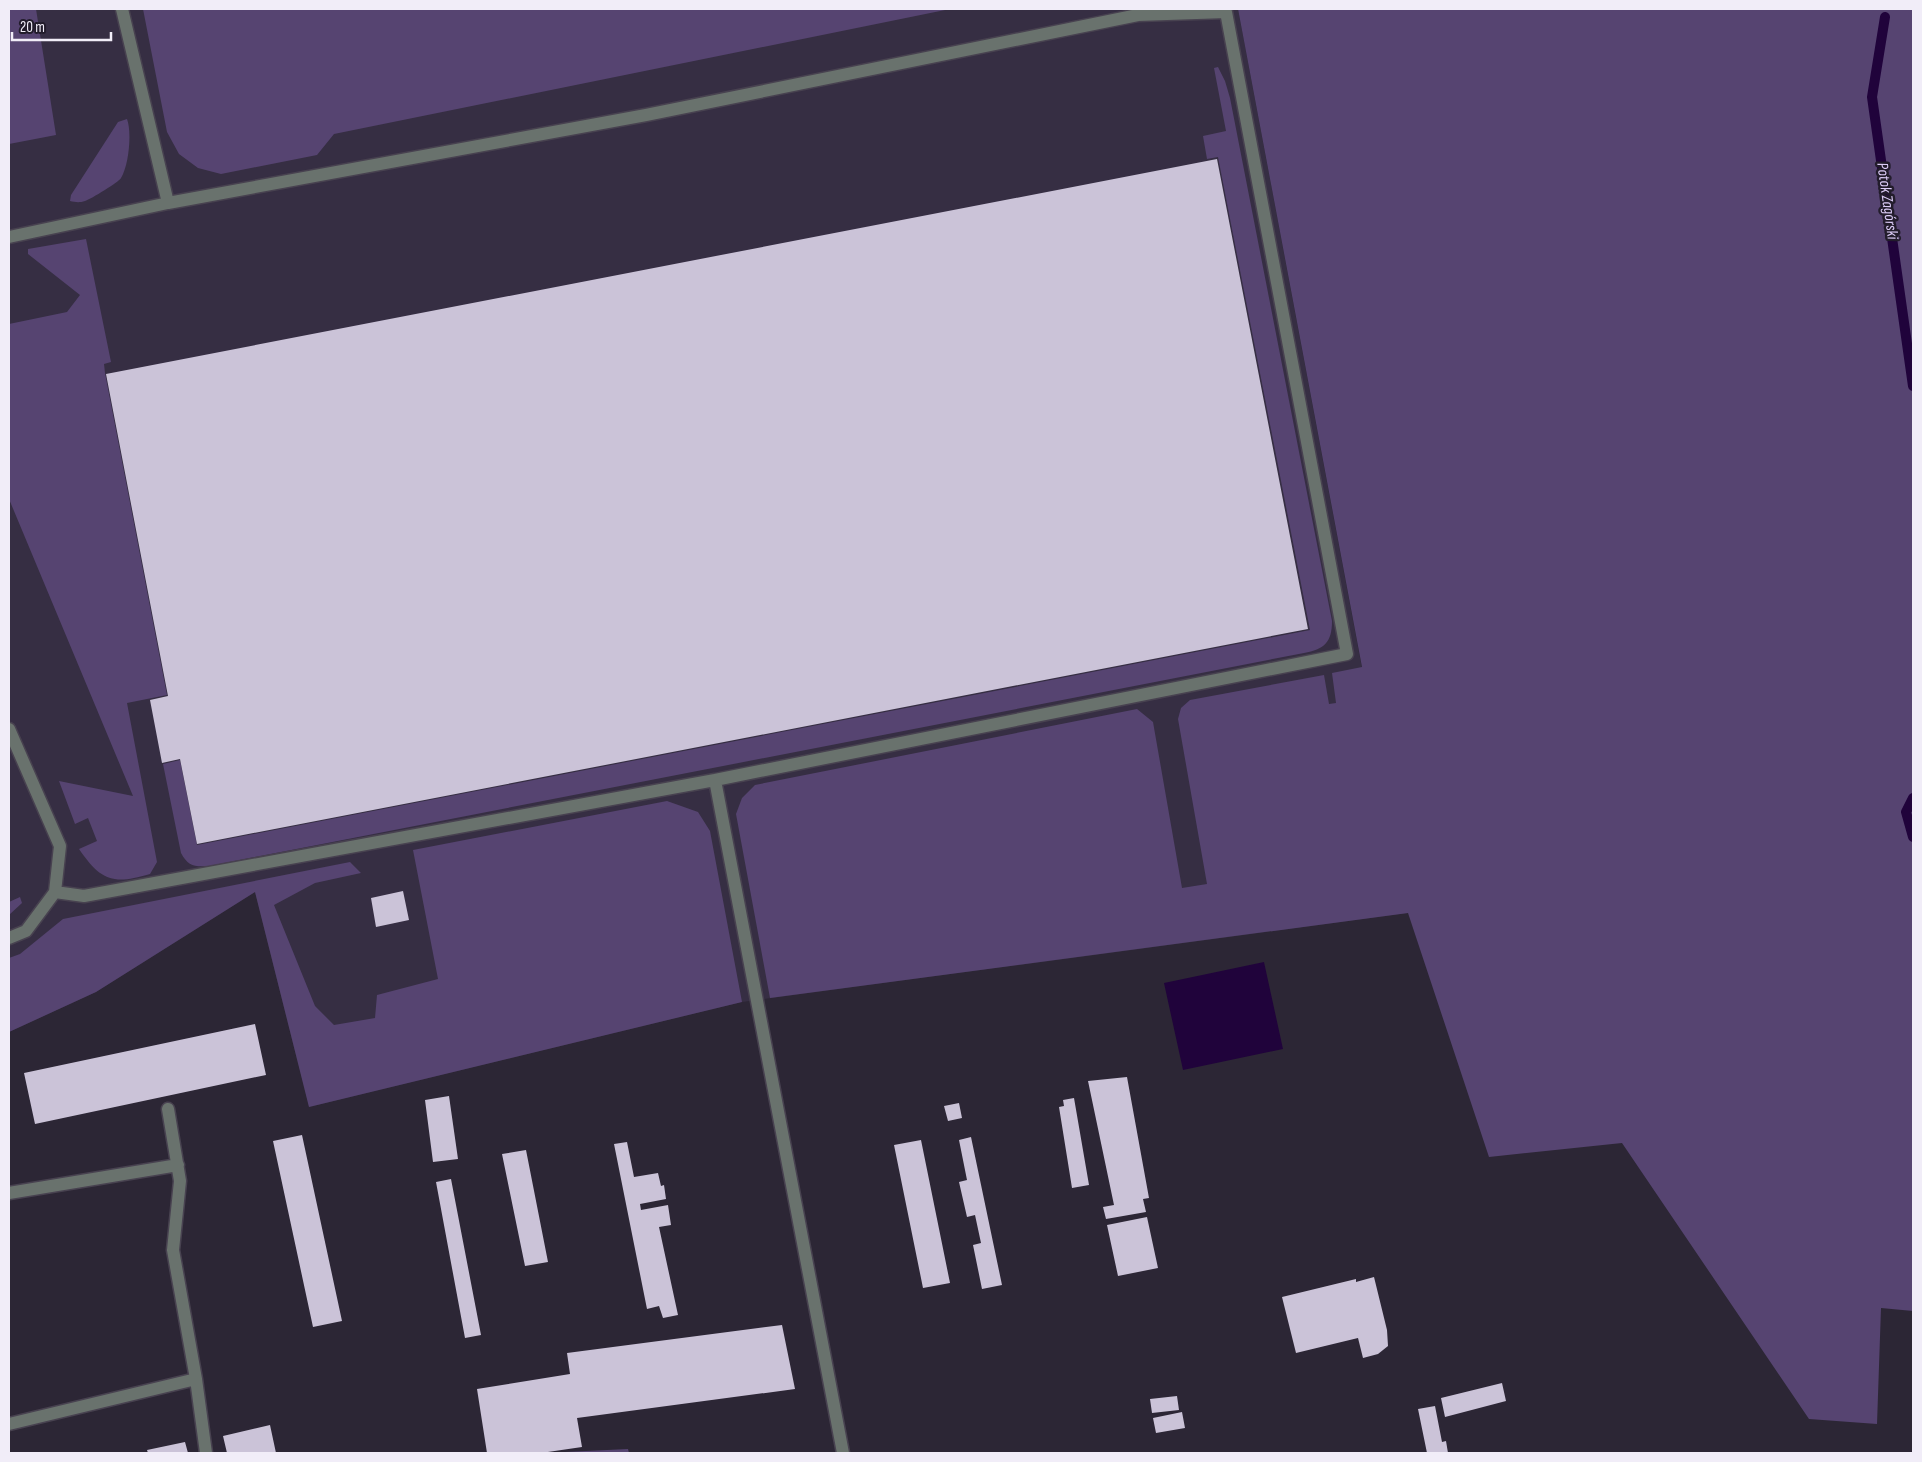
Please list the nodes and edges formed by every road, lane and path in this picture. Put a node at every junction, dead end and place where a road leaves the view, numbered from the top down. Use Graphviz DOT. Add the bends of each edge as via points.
graph roads {
  1 [pos="122,9"];
  2 [pos="168,203"];
  3 [pos="9,237"];
  4 [pos="9,729"];
  5 [pos="715,780"];
  6 [pos="55,892"];
  7 [pos="9,938"];
  8 [pos="168,1109"];
  9 [pos="178,1165"];
  10 [pos="9,1193"];
  11 [pos="196,1379"];
  12 [pos="9,1424"];
  13 [pos="206,1453"];
  14 [pos="843,1453"];
  1 -- 2 [label="lane"];
  2 -- 3 [label="lane"];
  2 -- 5 [label="lane" via="646,115 1138,16 1226,12 1347,654"];
  4 -- 6 [label="lane" via="60,846"];
  5 -- 6 [label="lane" via="84,896"];
  5 -- 14 [label="lane"];
  6 -- 7 [label="lane" via="26,931"];
  8 -- 9 [label="lane"];
  9 -- 10 [label="lane"];
  9 -- 11 [label="lane" via="180,1181 173,1250"];
  11 -- 12 [label="lane"];
  11 -- 13 [label="lane"];
}
